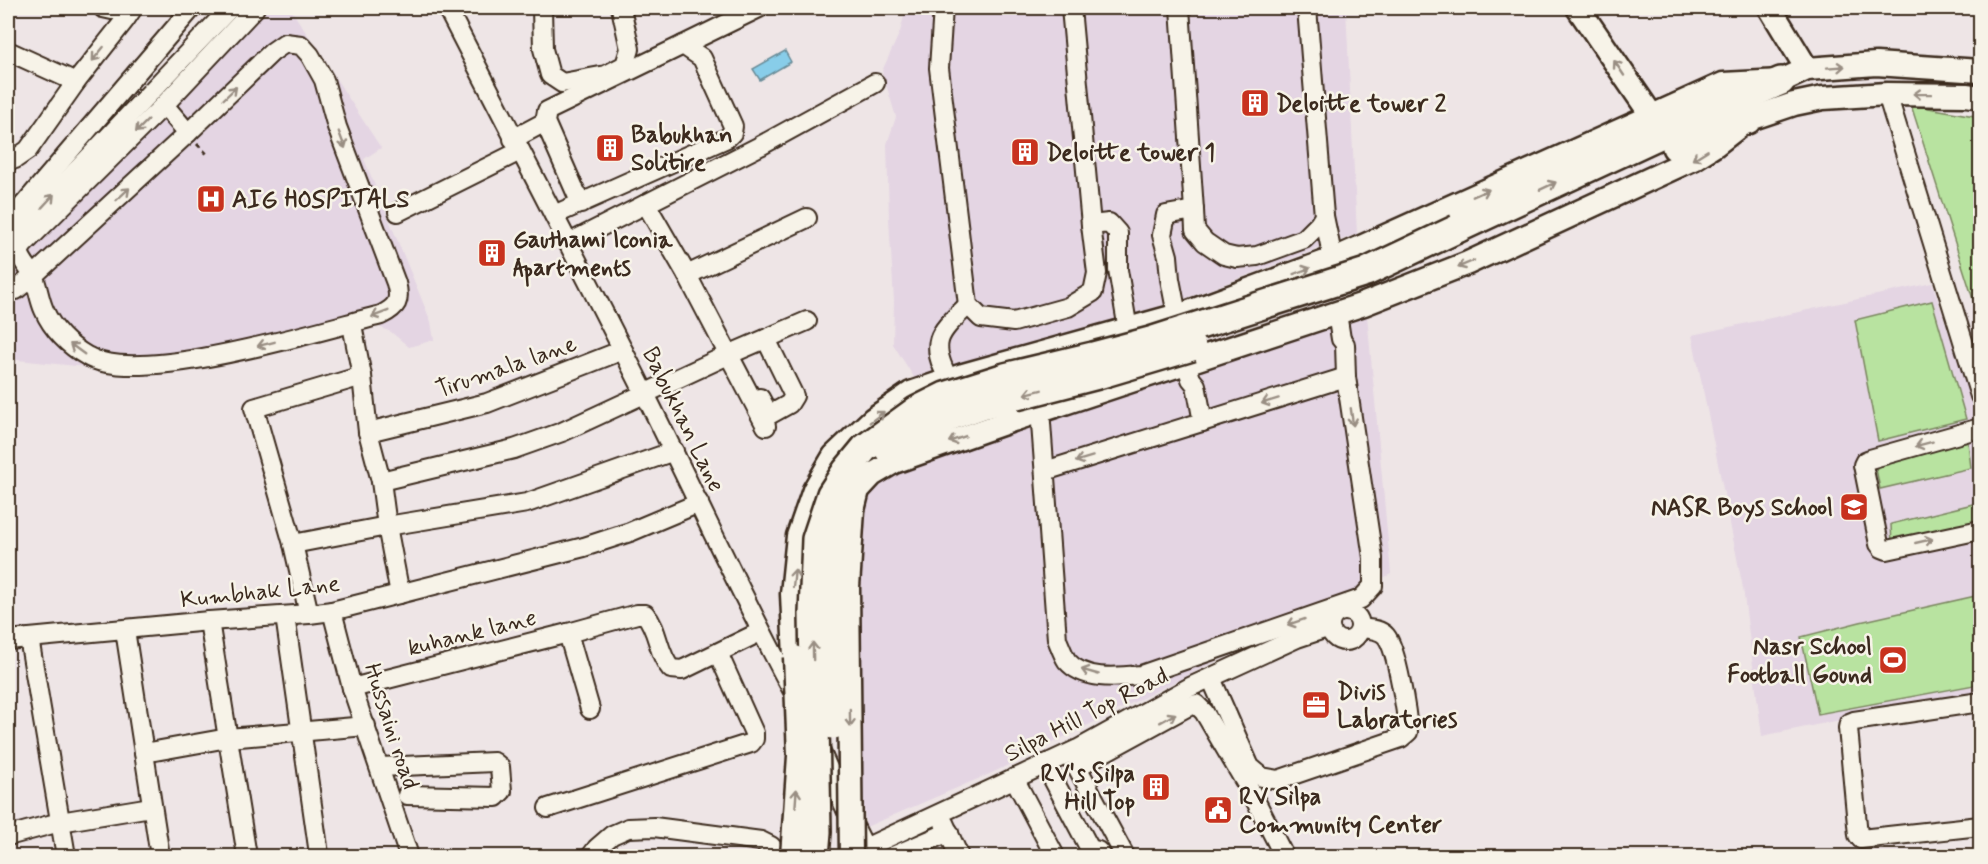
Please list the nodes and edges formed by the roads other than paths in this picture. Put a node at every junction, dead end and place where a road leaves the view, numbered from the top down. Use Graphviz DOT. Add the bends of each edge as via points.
graph roads {
  1 [pos="103,8"];
  2 [pos="116,8"];
  3 [pos="133,8"];
  4 [pos="192,8"];
  5 [pos="230,8"];
  6 [pos="255,8"];
  7 [pos="447,8"];
  8 [pos="542,8"];
  9 [pos="621,8"];
  10 [pos="759,8"];
  11 [pos="943,8"];
  12 [pos="1071,8"];
  13 [pos="1180,8"];
  14 [pos="1307,8"];
  15 [pos="1578,8"];
  16 [pos="1770,8"];
  17 [pos="683,45"];
  18 [pos="8,51"];
  19 [pos="1807,69"];
  20 [pos="1980,71"];
  21 [pos="1781,81"];
  22 [pos="76,82"];
  23 [pos="875,83"];
  24 [pos="1887,94"];
  25 [pos="1980,97"];
  26 [pos="164,105"];
  27 [pos="1652,116"];
  28 [pos="1747,120"];
  29 [pos="545,122"];
  30 [pos="188,133"];
  31 [pos="517,145"];
  32 [pos="8,160"];
  33 [pos="95,162"];
  34 [pos="581,204"];
  35 [pos="646,204"];
  36 [pos="1194,210"];
  37 [pos="398,212"];
  38 [pos="554,215"];
  39 [pos="14,216"];
  40 [pos="1324,216"];
  41 [pos="807,218"];
  42 [pos="1091,225"];
  43 [pos="1461,237"];
  44 [pos="8,243"];
  45 [pos="569,243"];
  46 [pos="1333,259"];
  47 [pos="687,275"];
  48 [pos="33,276"];
  49 [pos="12,284"];
  50 [pos="1260,286"];
  51 [pos="1219,301"];
  52 [pos="968,305"];
  53 [pos="44,311"];
  54 [pos="1341,312"];
  55 [pos="1177,315"];
  56 [pos="807,321"];
  57 [pos="353,330"];
  58 [pos="1128,330"];
  59 [pos="1278,332"];
  60 [pos="768,343"];
  61 [pos="1233,347"];
  62 [pos="623,350"];
  63 [pos="728,355"];
  64 [pos="1191,361"];
  65 [pos="362,376"];
  66 [pos="1346,378"];
  67 [pos="949,380"];
  68 [pos="749,386"];
  69 [pos="645,393"];
  70 [pos="1980,396"];
  71 [pos="1040,410"];
  72 [pos="1203,422"];
  73 [pos="766,426"];
  74 [pos="1980,428"];
  75 [pos="368,432"];
  76 [pos="674,451"];
  77 [pos="1045,471"];
  78 [pos="381,481"];
  79 [pos="699,503"];
  80 [pos="387,526"];
  81 [pos="1980,530"];
  82 [pos="293,544"];
  83 [pos="400,594"];
  84 [pos="332,611"];
  85 [pos="309,614"];
  86 [pos="285,616"];
  87 [pos="209,621"];
  88 [pos="125,630"];
  89 [pos="760,632"];
  90 [pos="568,633"];
  91 [pos="28,638"];
  92 [pos="8,640"];
  93 [pos="718,653"];
  94 [pos="1211,678"];
  95 [pos="352,688"];
  96 [pos="1980,702"];
  97 [pos="590,708"];
  98 [pos="300,724"];
  99 [pos="366,726"];
  100 [pos="228,738"];
  101 [pos="1113,740"];
  102 [pos="144,753"];
  103 [pos="1082,755"];
  104 [pos="1045,764"];
  105 [pos="380,767"];
  106 [pos="1014,778"];
  107 [pos="407,795"];
  108 [pos="151,807"];
  109 [pos="548,808"];
  110 [pos="940,813"];
  111 [pos="60,822"];
  112 [pos="1980,826"];
  113 [pos="949,832"];
  114 [pos="8,836"];
  115 [pos="319,854"];
  116 [pos="854,854"];
  117 [pos="66,856"];
  118 [pos="160,856"];
  119 [pos="247,856"];
  120 [pos="409,856"];
  121 [pos="591,856"];
  122 [pos="778,856"];
  123 [pos="792,856"];
  124 [pos="815,856"];
  125 [pos="893,856"];
  126 [pos="959,856"];
  127 [pos="1055,856"];
  128 [pos="1102,856"];
  129 [pos="1125,856"];
  130 [pos="1284,856"];
  1 -- 2 [label="street"];
  3 -- 22 [label="street, one-way"];
  4 -- 39 [label="street"];
  5 -- 33 [label="street"];
  6 -- 26 [label="street"];
  7 -- 31 [label="street, Babukhan Lane"];
  8 -- 9 [label="street" via="543,49 550,75 562,83 606,75 625,65 630,49"];
  10 -- 17 [label="street"];
  11 -- 52 [label="street" via="939,68"];
  12 -- 42 [label="street"];
  13 -- 36 [label="street"];
  14 -- 40 [label="street"];
  27 -- 15 [label="main road, one-way"];
  16 -- 19 [label="main road"];
  17 -- 29 [label="street" via="547,111"];
  17 -- 34 [label="street" via="702,58 733,126 732,133"];
  18 -- 22 [label="street"];
  19 -- 20 [label="main road, one-way" via="1876,64"];
  19 -- 21 [label="main road"];
  21 -- 27 [label="main road" via="1723,84"];
  43 -- 21 [label="highway, one-way" via="1696,118"];
  22 -- 32 [label="street" via="28,150"];
  23 -- 35 [label="street"];
  25 -- 24 [label="main road, one-way"];
  24 -- 28 [label="main road" via="1822,98"];
  24 -- 70 [label="street"];
  26 -- 30 [label="street"];
  26 -- 33 [label="street, one-way"];
  46 -- 27 [label="main road, one-way"];
  28 -- 43 [label="highway" via="1703,134"];
  28 -- 54 [label="main road, one-way" via="1693,159 1658,176 1468,263"];
  29 -- 31 [label="street"];
  29 -- 34 [label="street"];
  48 -- 30 [label="street, one-way"];
  30 -- 53 [label="street, one-way" via="272,52 285,43 301,45 324,80 337,127 396,283 397,303 381,315 227,354 152,366 111,364 89,358 65,341"];
  31 -- 37 [label="street"];
  31 -- 38 [label="street, Babukhan Lane"];
  44 -- 33 [label="street, one-way"];
  33 -- 48 [label="street" via="19,252"];
  34 -- 38 [label="street"];
  35 -- 45 [label="street"];
  35 -- 47 [label="street"];
  36 -- 40 [label="street" via="1195,230 1205,242 1224,255 1237,258 1257,256 1304,239"];
  36 -- 55 [label="street" via="1166,215 1162,235"];
  38 -- 45 [label="street, Babukhan Lane"];
  40 -- 46 [label="street"];
  41 -- 47 [label="street"];
  42 -- 52 [label="street" via="1096,273 1093,292 1068,308 1014,322 981,318"];
  42 -- 58 [label="street" via="1109,223 1118,232 1118,270"];
  43 -- 116 [label="highway, one-way, bridge" via="1383,283 1155,359 954,415 898,440 865,469 855,481 835,544"];
  124 -- 43 [label="highway, one-way, bridge" via="816,539 831,494 865,448 917,410 945,396 1150,341 1366,272"];
  45 -- 62 [label="street, Babukhan Lane"];
  50 -- 46 [label="main road, one-way"];
  47 -- 63 [label="street"];
  48 -- 49 [label="street"];
  48 -- 53 [label="street"];
  49 -- 53 [label="street"];
  50 -- 51 [label="main road"];
  50 -- 59 [label="main road"];
  51 -- 55 [label="main road"];
  51 -- 61 [label="main road"];
  52 -- 67 [label="street" via="947,326 937,344"];
  54 -- 59 [label="main road"];
  54 -- 66 [label="street" via="1348,336"];
  55 -- 58 [label="main road"];
  56 -- 60 [label="street"];
  57 -- 65 [label="street"];
  58 -- 67 [label="main road"];
  59 -- 61 [label="main road"];
  60 -- 63 [label="street"];
  60 -- 68 [label="street" via="743,363"];
  60 -- 68 [label="street" via="793,400 771,414"];
  61 -- 64 [label="main road"];
  62 -- 69 [label="street, Babukhan Lane"];
  62 -- 75 [label="street, Tirumala lane" via="487,403"];
  63 -- 68 [label="street"];
  63 -- 69 [label="street"];
  64 -- 71 [label="main road"];
  64 -- 72 [label="street" via="1199,376 1196,386"];
  65 -- 75 [label="street"];
  65 -- 82 [label="street" via="254,408"];
  66 -- 72 [label="street, one-way"];
  66 -- 77 [label="street, one-way" via="1373,558 1373,586 1361,599 1141,675 1113,678 1083,672 1068,661 1057,639"];
  123 -- 67 [label="main road, one-way, bridge" via="799,756 792,594 798,536 814,490 834,456 873,419 911,393"];
  68 -- 73 [label="street"];
  69 -- 76 [label="street, Babukhan Lane"];
  69 -- 78 [label="street" via="562,432 514,449"];
  71 -- 77 [label="street"];
  71 -- 116 [label="main road, one-way, bridge" via="894,462 872,475 858,490 848,587"];
  72 -- 77 [label="street, one-way"];
  74 -- 81 [label="street, one-way" via="1870,459 1863,465 1882,548"];
  75 -- 78 [label="street"];
  76 -- 79 [label="street, Babukhan Lane"];
  76 -- 80 [label="street" via="526,503"];
  78 -- 80 [label="street"];
  79 -- 83 [label="street, Kumbhak Lane" via="584,547"];
  79 -- 89 [label="street, Babukhan Lane"];
  80 -- 82 [label="street"];
  80 -- 83 [label="street"];
  82 -- 85 [label="street"];
  83 -- 84 [label="street, Kumbhak Lane"];
  84 -- 85 [label="street, Kumbhak Lane"];
  84 -- 95 [label="street, Hussaini road"];
  85 -- 86 [label="street, Kumbhak Lane"];
  86 -- 87 [label="street, Kumbhak Lane"];
  86 -- 98 [label="street"];
  87 -- 88 [label="street, Kumbhak Lane"];
  87 -- 100 [label="street"];
  88 -- 91 [label="street, Kumbhak Lane"];
  88 -- 102 [label="street"];
  89 -- 93 [label="street"];
  89 -- 116 [label="street, Babukhan Lane" via="808,719"];
  90 -- 93 [label="street, kuhank lane" via="645,614 663,660 671,669 682,670"];
  90 -- 95 [label="street, kuhank lane"];
  90 -- 97 [label="street"];
  91 -- 92 [label="street, Kumbhak Lane"];
  91 -- 111 [label="street"];
  93 -- 109 [label="street" via="754,733 751,743"];
  94 -- 94 [label="street, Silpa Hill Top Road" via="1250,767 1262,777 1278,780 1401,738 1408,732 1394,655 1386,636 1378,631 1360,628 1352,640 1342,641 1330,627"];
  94 -- 101 [label="street, Silpa Hill Top Road" via="1190,687"];
  95 -- 99 [label="street, Hussaini road"];
  96 -- 112 [label="street" via="1854,721 1848,728 1861,839"];
  98 -- 99 [label="street"];
  98 -- 100 [label="street"];
  98 -- 115 [label="street"];
  99 -- 105 [label="street, Hussaini road"];
  100 -- 102 [label="street"];
  100 -- 119 [label="street"];
  101 -- 103 [label="street, Silpa Hill Top Road"];
  101 -- 130 [label="street, one-way" via="1196,704 1251,792"];
  102 -- 108 [label="street"];
  103 -- 104 [label="street, Silpa Hill Top Road"];
  103 -- 129 [label="street" via="1077,770"];
  104 -- 106 [label="street, Silpa Hill Top Road"];
  104 -- 128 [label="street" via="1090,849"];
  105 -- 107 [label="street" via="490,762 500,767 502,791 496,797"];
  105 -- 120 [label="street, Hussaini road"];
  106 -- 110 [label="street, Silpa Hill Top Road"];
  106 -- 127 [label="street"];
  108 -- 111 [label="street"];
  108 -- 118 [label="street"];
  110 -- 113 [label="street"];
  110 -- 116 [label="street, Silpa Hill Top Road"];
  111 -- 114 [label="street"];
  111 -- 117 [label="street"];
  113 -- 125 [label="street"];
  113 -- 126 [label="street"];
  121 -- 122 [label="street" via="612,835 628,828 654,827 761,841"];
}
